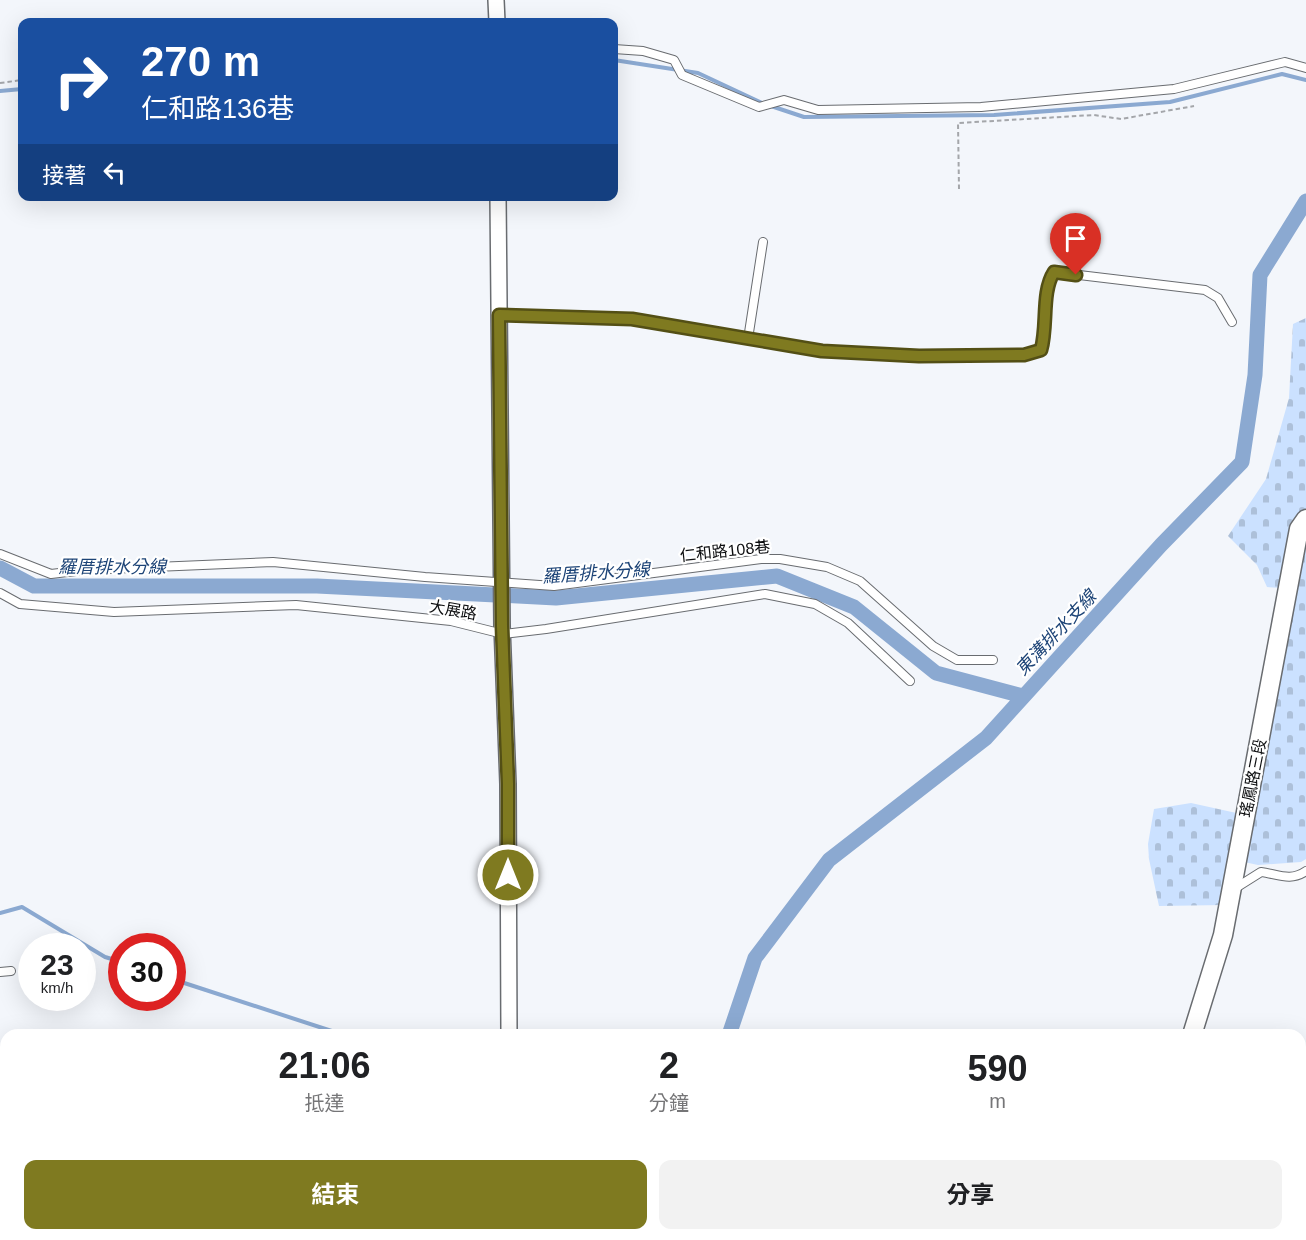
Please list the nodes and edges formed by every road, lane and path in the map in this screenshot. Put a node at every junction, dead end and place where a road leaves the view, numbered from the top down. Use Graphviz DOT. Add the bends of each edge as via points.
graph roads {
  1 [pos="496,0"];
  2 [pos="497,18"];
  3 [pos="618,49"];
  4 [pos="1306,68"];
  5 [pos="18,81"];
  6 [pos="0,83"];
  7 [pos="1194,106"];
  8 [pos="959,189"];
  9 [pos="498,201"];
  10 [pos="763,242"];
  11 [pos="499,315"];
  12 [pos="1232,322"];
  13 [pos="748,339"];
  14 [pos="1306,519"];
  15 [pos="0,554"];
  16 [pos="502,583"];
  17 [pos="0,593"];
  18 [pos="502,630"];
  19 [pos="993,660"];
  20 [pos="910,681"];
  21 [pos="1306,871"];
  22 [pos="1231,891"];
  23 [pos="11,971"];
  24 [pos="0,972"];
  25 [pos="509,1029"];
  26 [pos="1194,1029"];
  1 -- 2 [label="street"];
  3 -- 4 [label="lane" via="643,51 674,60 682,75 759,106 784,100 818,110 981,106 1174,89 1286,63"];
  5 -- 6 [label="path"];
  7 -- 8 [label="path" via="1121,119 1094,115 958,123"];
  9 -- 11 [label="street"];
  10 -- 13 [label="lane"];
  11 -- 13 [label="lane" via="632,319"];
  11 -- 16 [label="street"];
  12 -- 13 [label="lane" via="1218,298 1205,290 1054,272 1048,282 1041,350 1024,355 919,356 822,351"];
  14 -- 22 [label="street, 瑤鳳路三段" via="1299,529"];
  15 -- 16 [label="lane, 仁和路108巷" via="51,574 273,562"];
  16 -- 18 [label="street"];
  16 -- 19 [label="lane, 仁和路108巷" via="554,586 780,559 827,567 860,581 933,646 957,660"];
  17 -- 18 [label="lane, 大展路" via="20,604 114,612 296,605"];
  18 -- 20 [label="lane, 大展路" via="546,629 765,594 815,604 848,623"];
  18 -- 25 [label="street" via="508,784"];
  21 -- 22 [label="lane" via="1287,878 1261,872"];
  22 -- 26 [label="street, 瑤鳳路三段" via="1223,935"];
  23 -- 24 [label="lane"];
}
